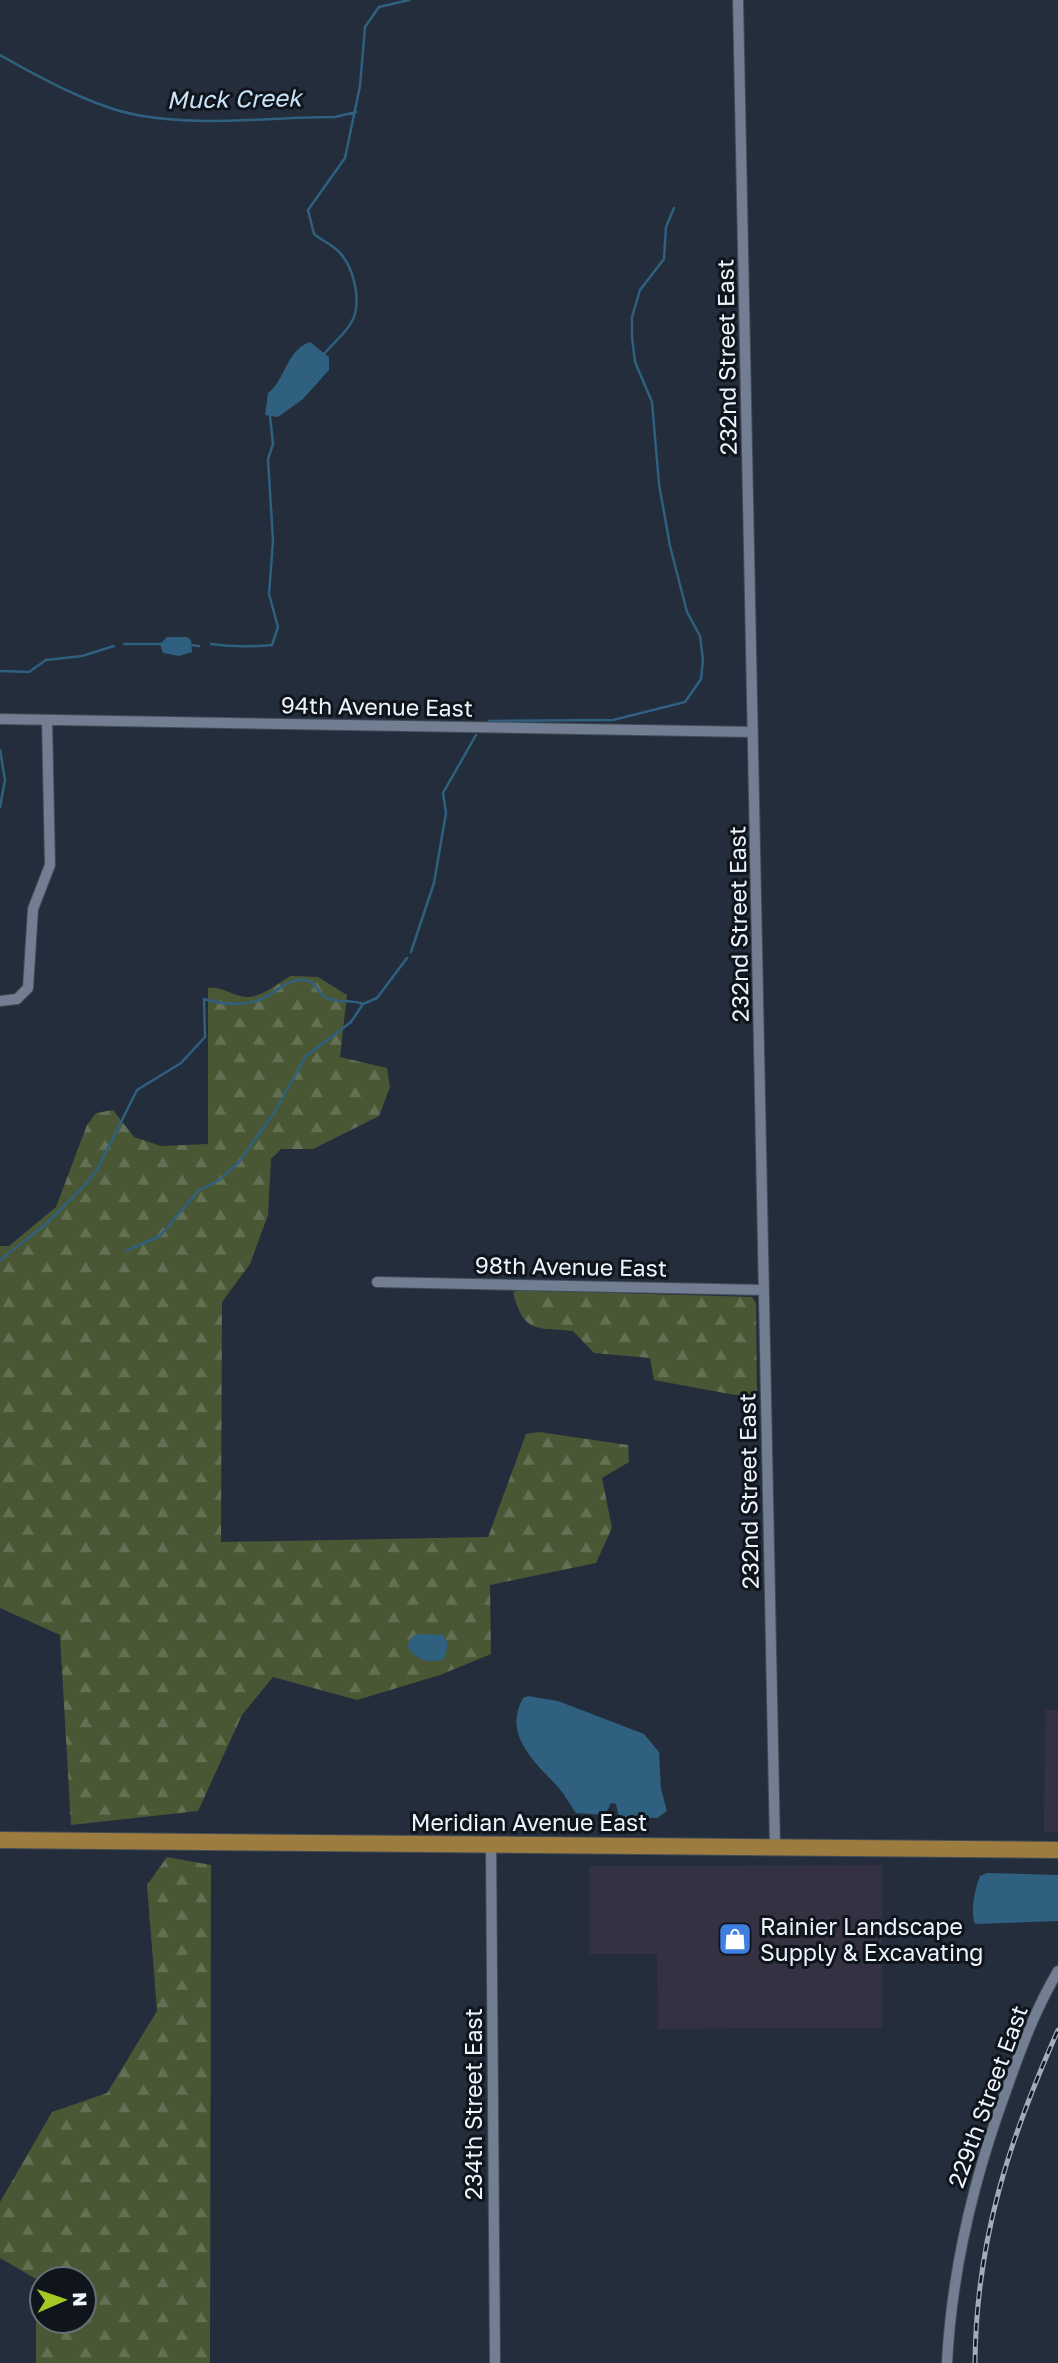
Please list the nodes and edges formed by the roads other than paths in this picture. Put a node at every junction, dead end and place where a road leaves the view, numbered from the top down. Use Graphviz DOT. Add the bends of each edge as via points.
graph roads {
  1 [pos="738,0"];
  2 [pos="0,719"];
  3 [pos="47,720"];
  4 [pos="753,732"];
  5 [pos="0,1001"];
  6 [pos="377,1282"];
  7 [pos="764,1290"];
  8 [pos="0,1840"];
  9 [pos="491,1845"];
  10 [pos="775,1847"];
  11 [pos="1058,1850"];
  12 [pos="1058,1971"];
  13 [pos="495,2363"];
  14 [pos="947,2363"];
  1 -- 4 [label="street, 232nd Street East"];
  2 -- 3 [label="street, 94th Avenue East"];
  3 -- 4 [label="street, 94th Avenue East"];
  3 -- 5 [label="street" via="50,865 33,909 26,991 17,999"];
  4 -- 7 [label="street, 232nd Street East"];
  6 -- 7 [label="street, 98th Avenue East"];
  7 -- 10 [label="street, 232nd Street East"];
  8 -- 9 [label="main road, Meridian Avenue East"];
  9 -- 10 [label="main road, Meridian Avenue East"];
  9 -- 13 [label="street, 234th Street East"];
  10 -- 11 [label="main road, Meridian Avenue East"];
  12 -- 14 [label="street, 229th Street East" via="1025,2036 978,2168 959,2259"];
}
